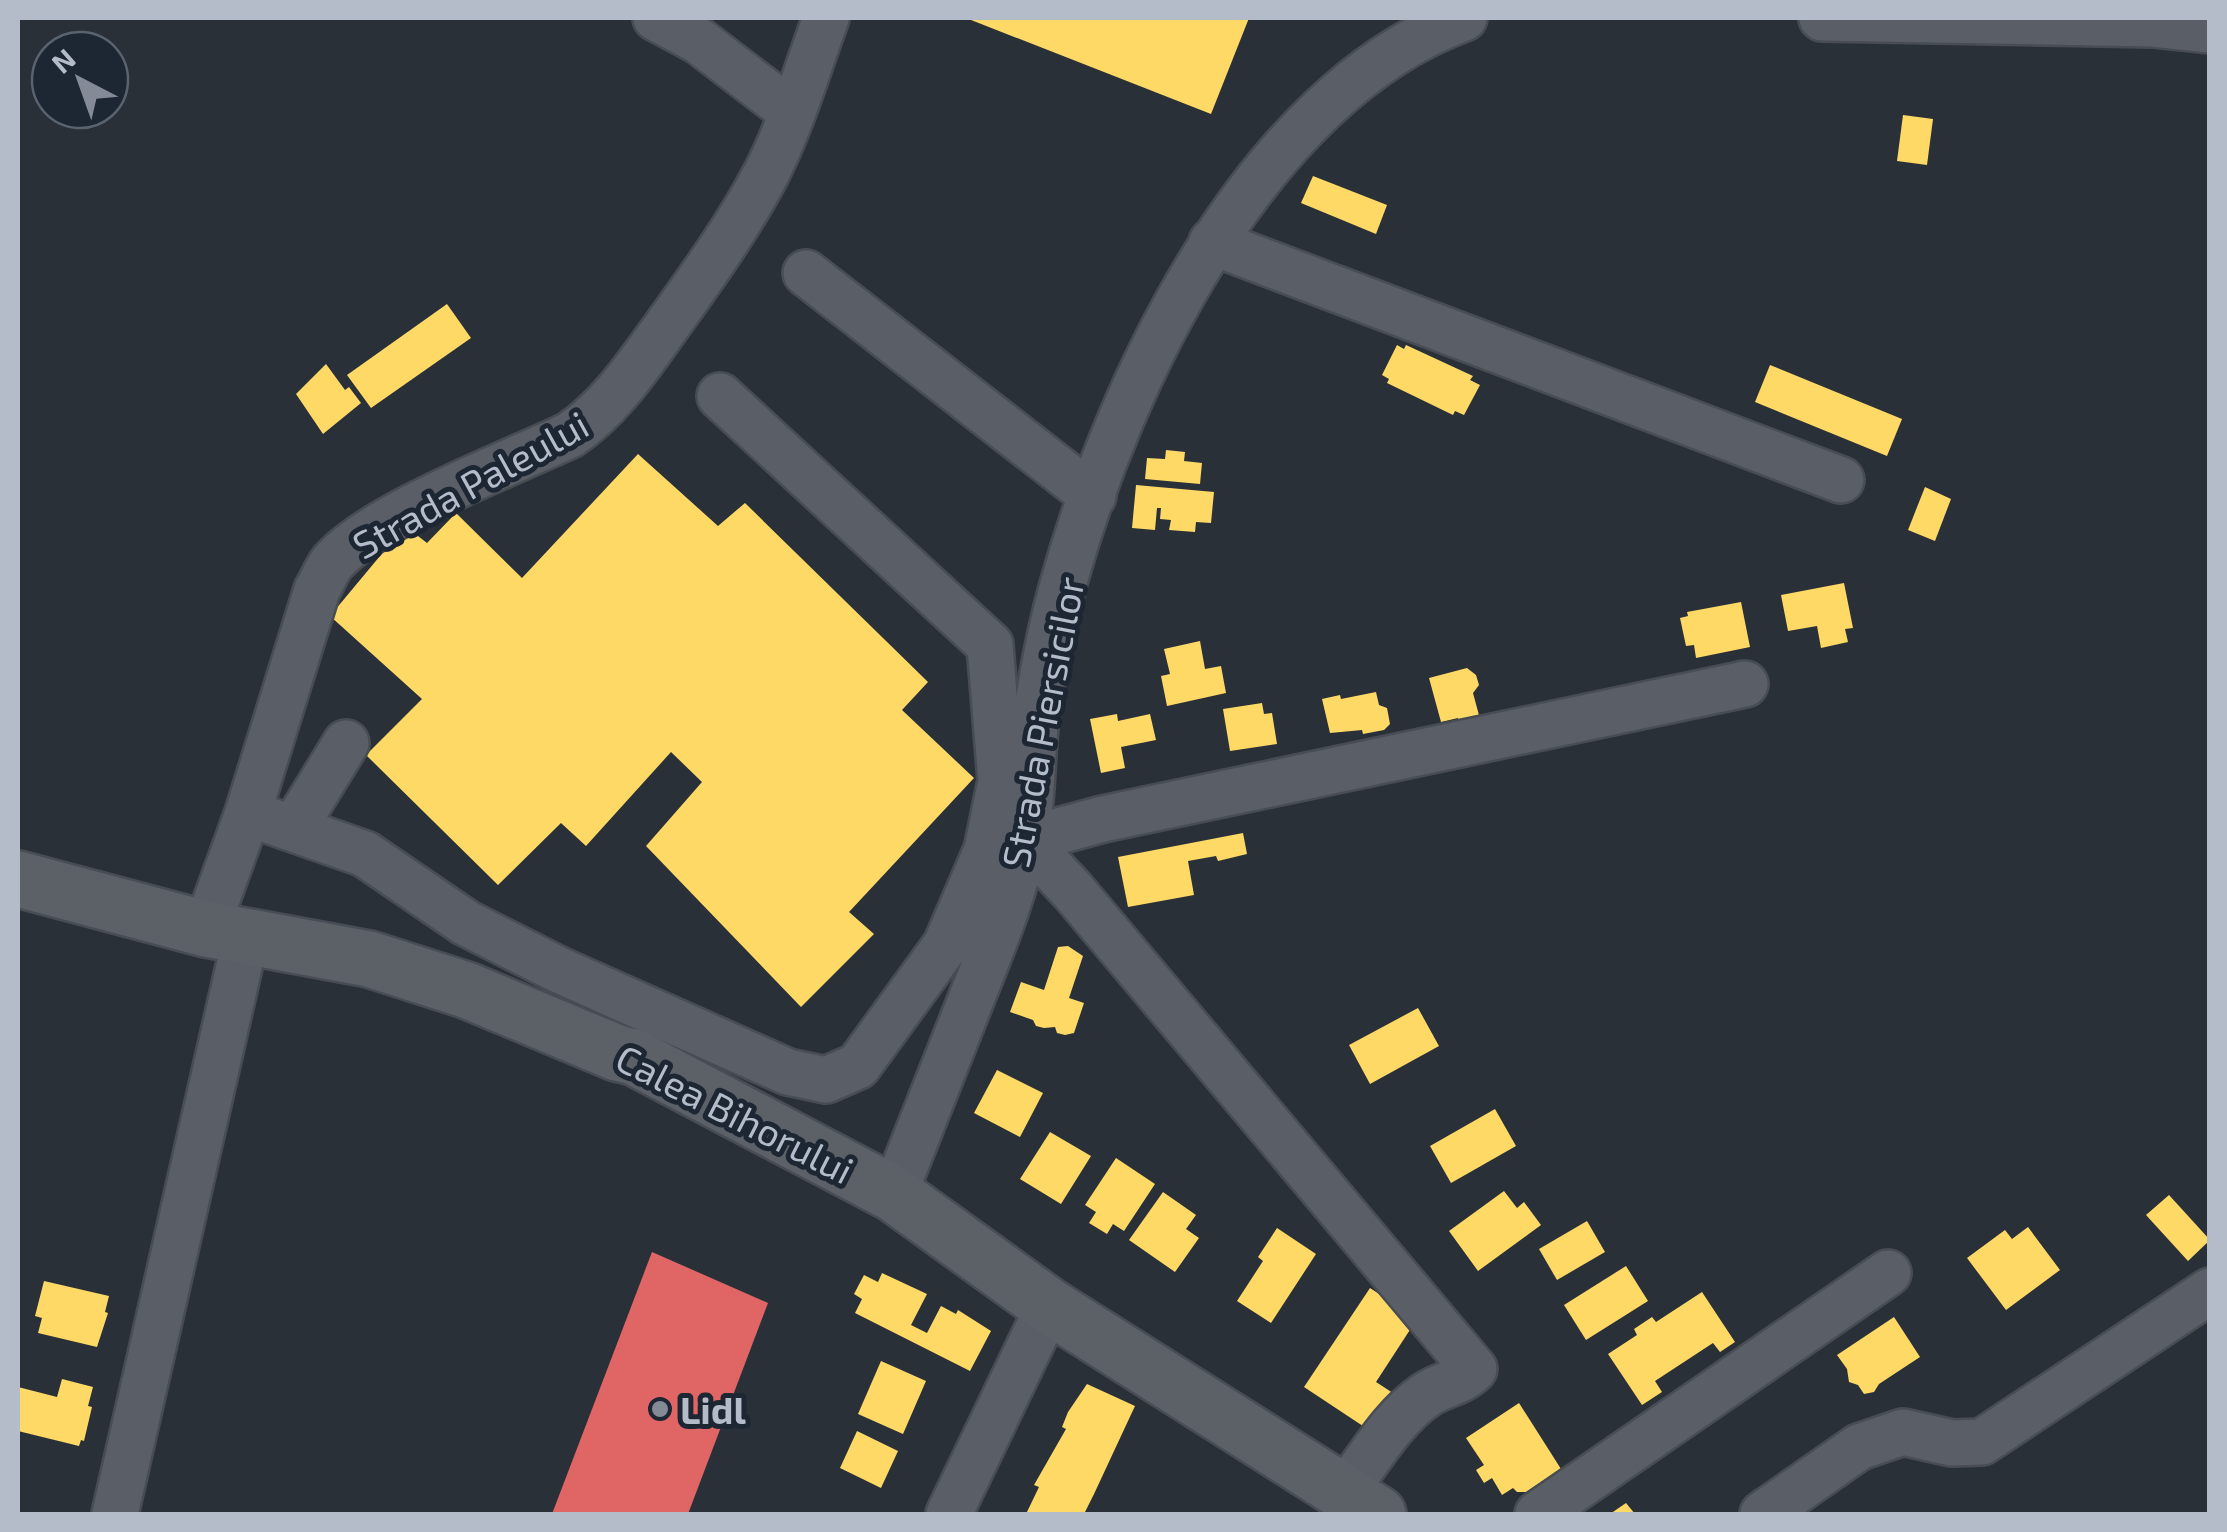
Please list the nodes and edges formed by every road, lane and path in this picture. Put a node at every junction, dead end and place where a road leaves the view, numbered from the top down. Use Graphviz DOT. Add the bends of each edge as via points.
graph roads {
  1 [pos="656,18"];
  2 [pos="826,18"];
  3 [pos="1464,18"];
  4 [pos="1822,18"];
  5 [pos="1959,19"];
  6 [pos="2210,30"];
  7 [pos="792,112"];
  8 [pos="1212,242"];
  9 [pos="806,273"];
  10 [pos="720,396"];
  11 [pos="1841,480"];
  12 [pos="1094,496"];
  13 [pos="1745,684"];
  14 [pos="346,743"];
  15 [pos="248,814"];
  16 [pos="294,828"];
  17 [pos="1025,840"];
  18 [pos="18,879"];
  19 [pos="226,932"];
  20 [pos="894,1194"];
  21 [pos="1888,1273"];
  22 [pos="2210,1291"];
  23 [pos="1049,1306"];
  24 [pos="1361,1503"];
  25 [pos="114,1514"];
  26 [pos="950,1514"];
  27 [pos="1538,1514"];
  28 [pos="1763,1514"];
  1 -- 7 [label="street" via="699,41"];
  2 -- 7 [label="street, Strada Paleului"];
  3 -- 8 [label="street, Strada Piersicilor" via="1414,38 1354,78 1284,146"];
  4 -- 5 [label="street"];
  5 -- 6 [label="street"];
  7 -- 15 [label="street, Strada Paleului" via="730,238 593,420 363,536 332,563 317,590"];
  8 -- 11 [label="street"];
  8 -- 12 [label="street, Strada Piersicilor" via="1118,428"];
  9 -- 12 [label="street"];
  10 -- 16 [label="street" via="990,645 1001,782 987,850 946,944 858,1066 826,1080 788,1072 558,970 466,923 365,854"];
  12 -- 17 [label="street, Strada Piersicilor" via="1063,586 1036,718"];
  13 -- 17 [label="street"];
  14 -- 16 [label="street"];
  15 -- 16 [label="street"];
  15 -- 19 [label="street, Strada Paleului"];
  17 -- 20 [label="street, Strada Piersicilor" via="992,946"];
  17 -- 24 [label="street" via="1474,1369 1403,1416"];
  18 -- 19 [label="main road, Calea Bihorului"];
  19 -- 20 [label="main road, Calea Bihorului" via="369,958 466,990 634,1056"];
  19 -- 25 [label="street, Strada Paleului"];
  20 -- 23 [label="main road, Calea Bihorului"];
  21 -- 27 [label="street"];
  22 -- 28 [label="street" via="1982,1442 1952,1444 1903,1432 1859,1447"];
  23 -- 24 [label="main road, Calea Bihorului"];
  23 -- 26 [label="street"];
}
